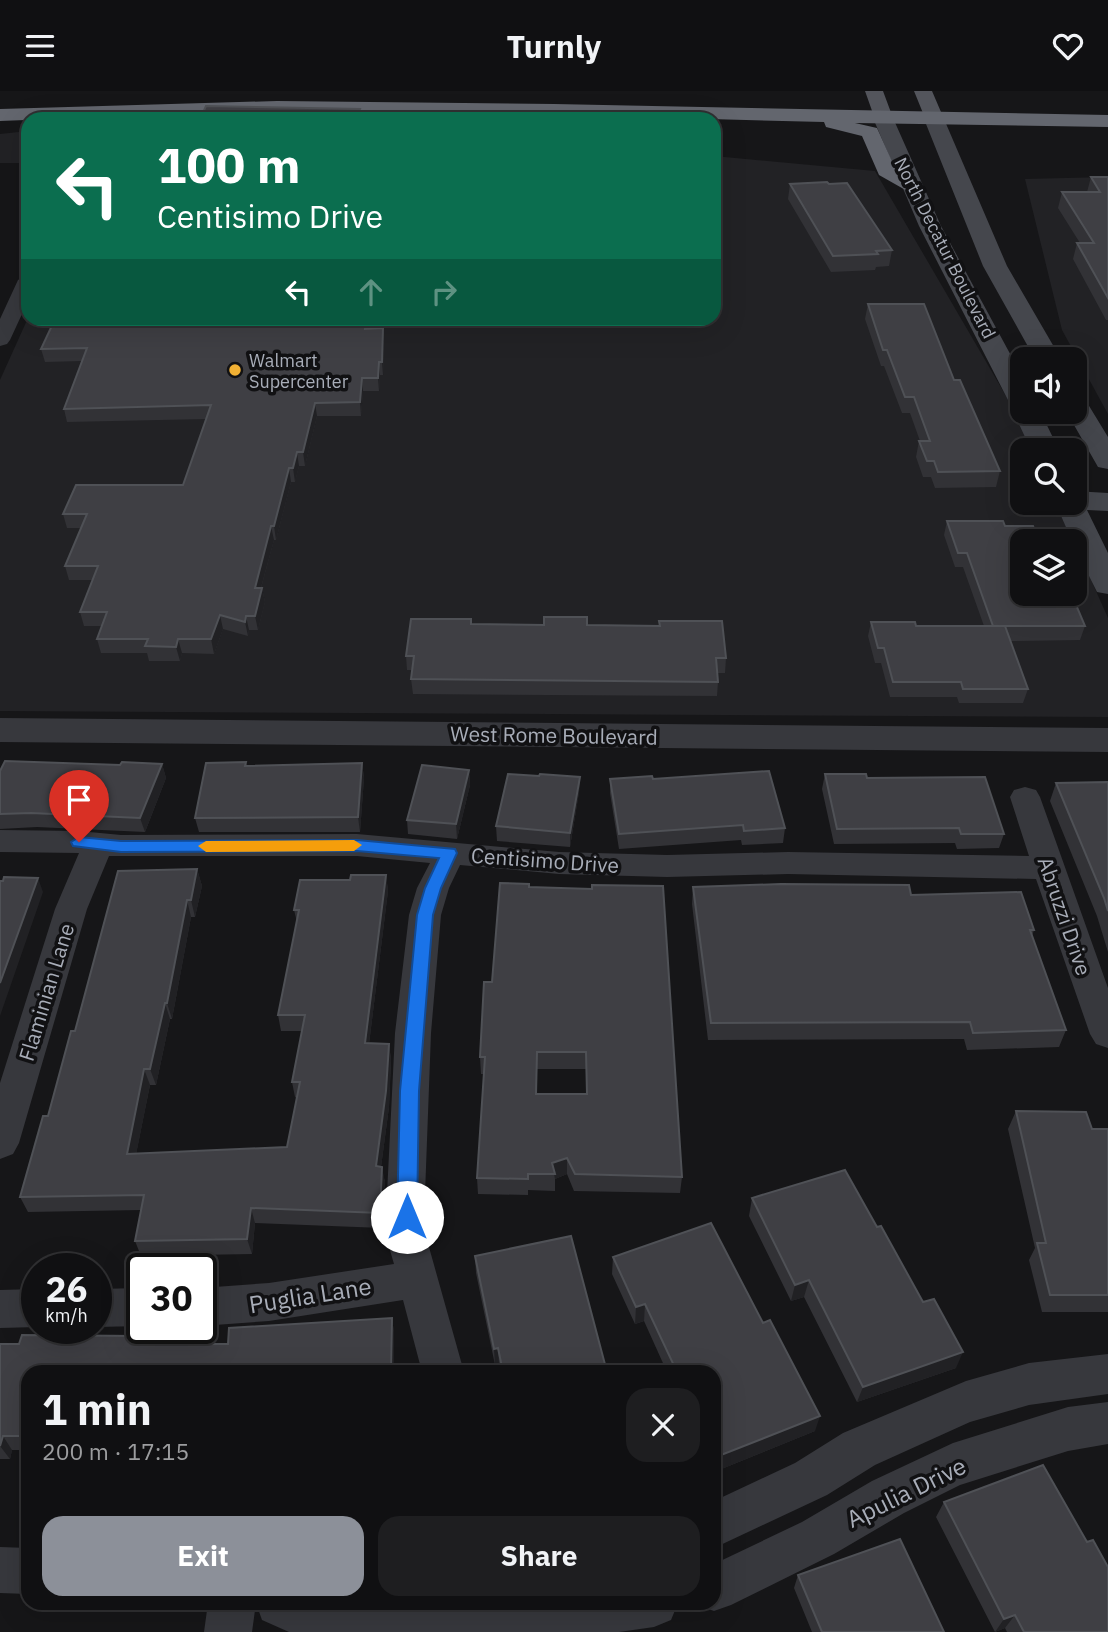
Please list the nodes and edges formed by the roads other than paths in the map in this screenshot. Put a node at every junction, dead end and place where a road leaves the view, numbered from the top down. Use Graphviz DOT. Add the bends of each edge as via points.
graph roads {
  1 [pos="129,91"];
  2 [pos="874,91"];
  3 [pos="923,91"];
  4 [pos="0,101"];
  5 [pos="56,112"];
  6 [pos="718,112"];
  7 [pos="721,112"];
  8 [pos="21,114"];
  9 [pos="782,114"];
  10 [pos="0,115"];
  11 [pos="883,118"];
  12 [pos="934,119"];
  13 [pos="992,120"];
  14 [pos="1108,121"];
  15 [pos="947,150"];
  16 [pos="909,186"];
  17 [pos="21,296"];
  18 [pos="0,340"];
  19 [pos="1041,347"];
  20 [pos="1010,379"];
  21 [pos="1087,424"];
  22 [pos="1108,461"];
  23 [pos="1108,502"];
  24 [pos="1087,512"];
  25 [pos="1083,515"];
  26 [pos="1108,585"];
  27 [pos="0,730"];
  28 [pos="1108,740"];
  29 [pos="1026,797"];
  30 [pos="0,841"];
  31 [pos="98,844"];
  32 [pos="450,853"];
  33 [pos="1048,868"];
  34 [pos="1108,1034"];
  35 [pos="0,1143"];
  36 [pos="418,1279"];
  37 [pos="217,1306"];
  38 [pos="21,1308"];
  39 [pos="0,1309"];
  40 [pos="441,1365"];
  41 [pos="1108,1374"];
  42 [pos="1108,1423"];
  43 [pos="721,1522"];
  44 [pos="0,1570"];
  45 [pos="21,1571"];
  46 [pos="721,1585"];
  47 [pos="231,1610"];
  48 [pos="327,1610"];
  49 [pos="609,1610"];
  50 [pos="461,1617"];
  51 [pos="228,1632"];
  1 -- 4 [label="highway"];
  2 -- 11 [label="main road, North Decatur Boulevard"];
  3 -- 12 [label="main road, North Decatur Boulevard"];
  5 -- 6 [label="highway" via="330,105"];
  7 -- 9 [label="highway"];
  8 -- 10 [label="highway"];
  9 -- 11 [label="highway"];
  9 -- 16 [label="highway" via="866,130 886,171"];
  11 -- 12 [label="highway"];
  11 -- 16 [label="main road, North Decatur Boulevard"];
  12 -- 13 [label="highway"];
  12 -- 15 [label="main road, North Decatur Boulevard"];
  13 -- 14 [label="highway"];
  13 -- 15 [label="highway" via="973,124"];
  15 -- 19 [label="main road, North Decatur Boulevard" via="1003,283"];
  16 -- 20 [label="main road, North Decatur Boulevard"];
  17 -- 18 [label="street"];
  21 -- 22 [label="main road"];
  23 -- 24 [label="main road"];
  25 -- 26 [label="main road"];
  27 -- 28 [label="street, West Rome Boulevard"];
  29 -- 33 [label="street, Abruzzi Drive"];
  30 -- 31 [label="street, Centisimo Drive"];
  31 -- 32 [label="street, Centisimo Drive" via="357,845"];
  31 -- 35 [label="street, Flaminian Lane" via="71,909"];
  32 -- 33 [label="street, Centisimo Drive" via="667,866 788,863"];
  32 -- 36 [label="street" via="425,915 413,1033 407,1240"];
  33 -- 34 [label="street, Abruzzi Drive"];
  36 -- 37 [label="street, Puglia Lane"];
  36 -- 40 [label="street"];
  38 -- 39 [label="street"];
  41 -- 43 [label="street" via="1029,1384 966,1402 859,1449 811,1479"];
  42 -- 46 [label="street, Apulia Drive" via="1068,1429 953,1465"];
  44 -- 45 [label="street"];
  47 -- 51 [label="street"];
  48 -- 50 [label="street"];
  49 -- 50 [label="street" via="570,1616"];
}
